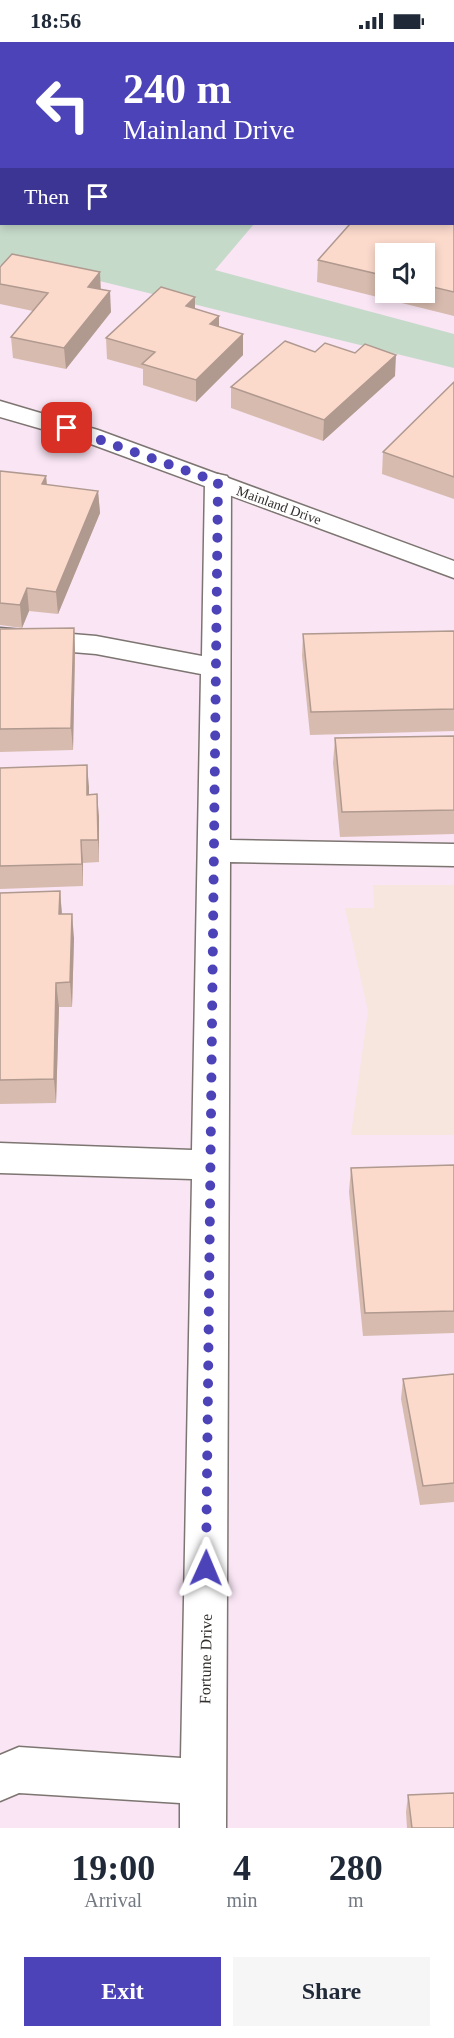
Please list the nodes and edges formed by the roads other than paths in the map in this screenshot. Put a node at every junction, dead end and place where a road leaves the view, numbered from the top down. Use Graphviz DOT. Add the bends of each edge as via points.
graph roads {
  1 [pos="0,409"];
  2 [pos="218,482"];
  3 [pos="454,570"];
  4 [pos="0,637"];
  5 [pos="216,668"];
  6 [pos="214,851"];
  7 [pos="454,855"];
  8 [pos="0,1158"];
  9 [pos="211,1166"];
  10 [pos="0,1778"];
  11 [pos="204,1782"];
  12 [pos="203,1828"];
  1 -- 2 [label="street, Mainland Drive" via="89,435"];
  2 -- 3 [label="street, Mainland Drive"];
  2 -- 5 [label="street, Fortune Drive"];
  4 -- 5 [label="street" via="96,645"];
  5 -- 6 [label="street, Fortune Drive"];
  6 -- 7 [label="street"];
  6 -- 9 [label="street, Fortune Drive"];
  8 -- 9 [label="street"];
  9 -- 11 [label="street, Fortune Drive"];
  10 -- 11 [label="street" via="19,1770"];
  11 -- 12 [label="street, Fortune Drive"];
}
